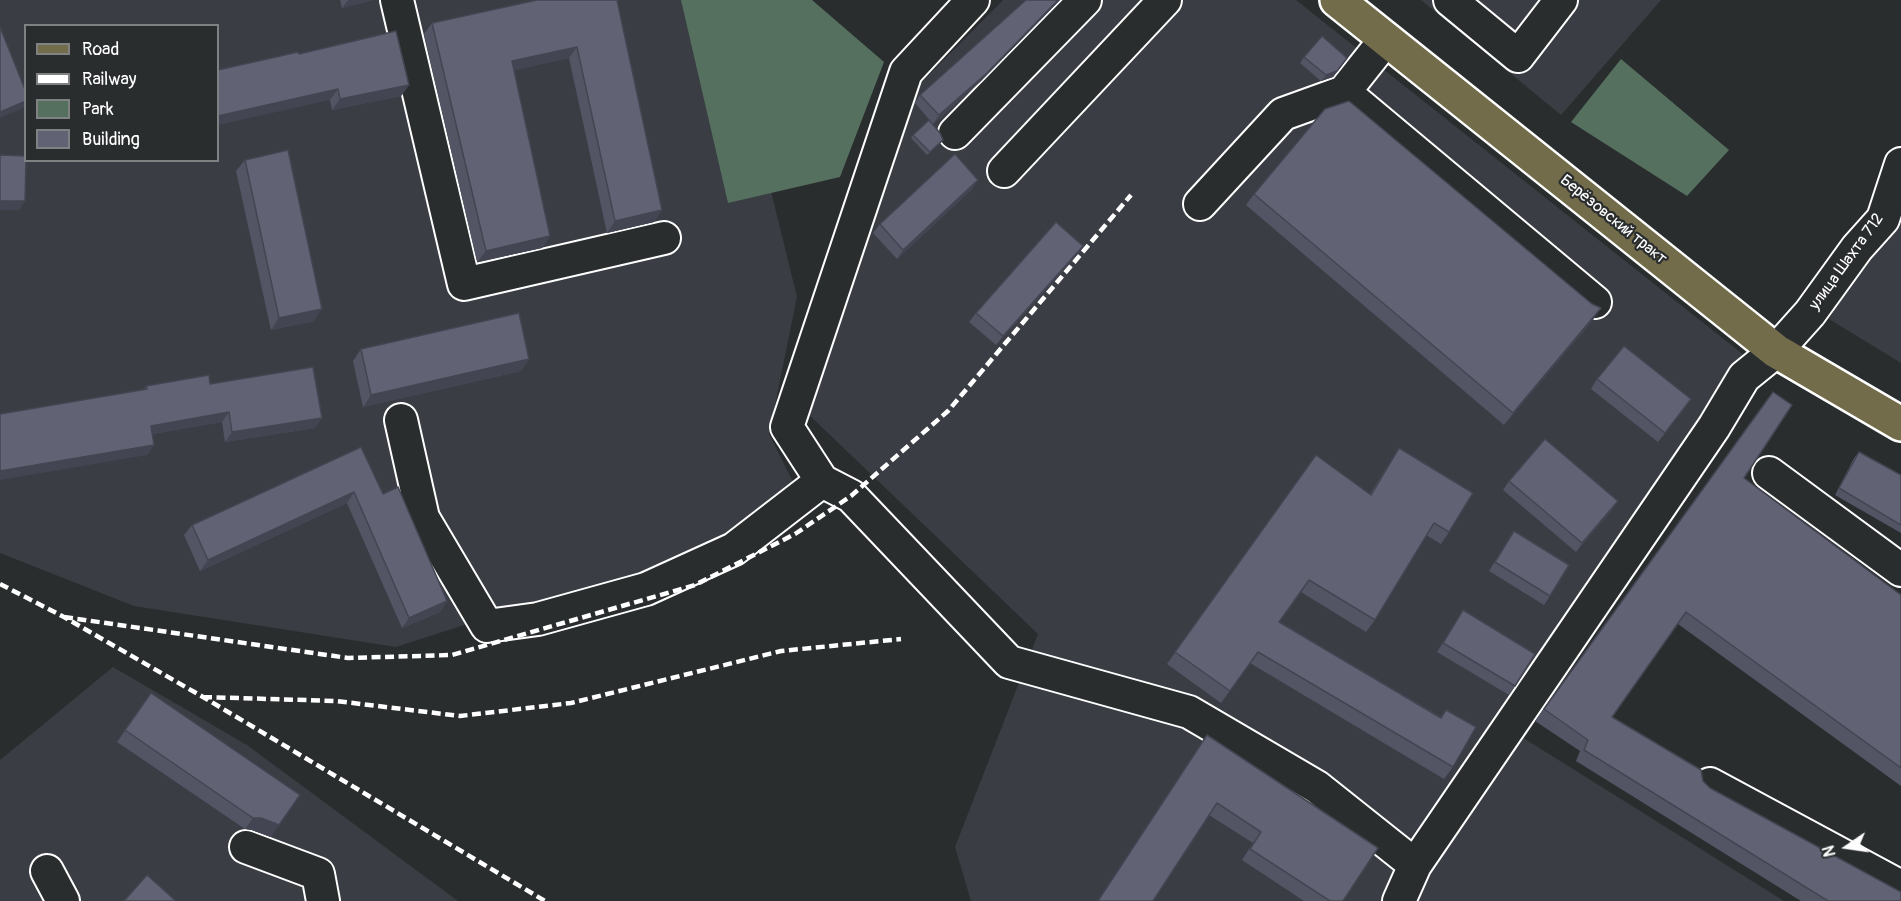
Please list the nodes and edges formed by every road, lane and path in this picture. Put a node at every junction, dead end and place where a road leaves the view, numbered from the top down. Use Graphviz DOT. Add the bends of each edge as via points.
graph roads {
  1 [pos="397,0"];
  2 [pos="973,0"];
  3 [pos="1085,0"];
  4 [pos="1165,0"];
  5 [pos="1337,0"];
  6 [pos="1450,0"];
  7 [pos="1561,0"];
  8 [pos="1386,39"];
  9 [pos="1344,92"];
  10 [pos="955,133"];
  11 [pos="1901,164"];
  12 [pos="1004,171"];
  13 [pos="1200,204"];
  14 [pos="664,238"];
  15 [pos="1595,302"];
  16 [pos="1776,351"];
  17 [pos="401,420"];
  18 [pos="1901,424"];
  19 [pos="1769,473"];
  20 [pos="822,481"];
  21 [pos="1901,570"];
  22 [pos="1710,784"];
  23 [pos="246,847"];
  24 [pos="1415,865"];
  25 [pos="47,871"];
  26 [pos="1901,887"];
  27 [pos="63,901"];
  28 [pos="323,901"];
  29 [pos="1399,901"];
  1 -- 14 [label="street" via="464,284"];
  2 -- 20 [label="street" via="906,72 786,428"];
  3 -- 10 [label="street"];
  4 -- 12 [label="street"];
  5 -- 8 [label="main road, Берёзовский тракт"];
  6 -- 7 [label="street" via="1518,56"];
  8 -- 9 [label="street"];
  8 -- 16 [label="main road, Берёзовский тракт"];
  9 -- 13 [label="street" via="1283,114"];
  9 -- 15 [label="street"];
  11 -- 16 [label="street, улица Шахта 712" via="1883,219"];
  16 -- 18 [label="main road, Берёзовский тракт"];
  16 -- 24 [label="street, улица Шахта 712" via="1744,376 1714,428"];
  17 -- 20 [label="street" via="423,518 487,626 538,619 646,589 734,549"];
  19 -- 21 [label="street"];
  20 -- 24 [label="street" via="851,496 1009,662 1189,712 1317,787"];
  22 -- 26 [label="street"];
  23 -- 28 [label="street" via="318,874"];
  24 -- 29 [label="street, улица Шахта 712"];
  25 -- 27 [label="street"];
}
